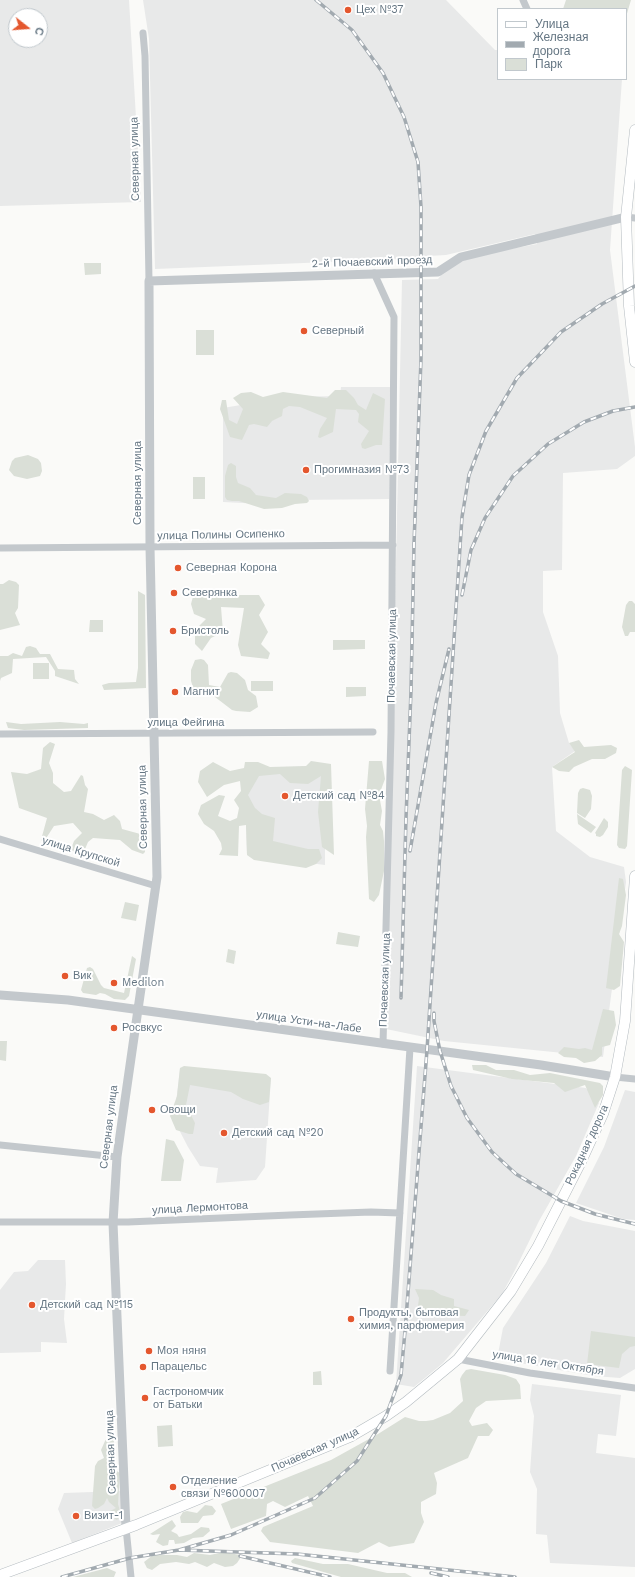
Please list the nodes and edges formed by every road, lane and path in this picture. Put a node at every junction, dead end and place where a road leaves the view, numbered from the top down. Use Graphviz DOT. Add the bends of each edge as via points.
graph roads {
  1 [pos="143,34"];
  2 [pos="635,130"];
  3 [pos="630,218"];
  4 [pos="374,273"];
  5 [pos="149,281"];
  6 [pos="635,362"];
  7 [pos="394,545"];
  8 [pos="150,547"];
  9 [pos="0,548"];
  10 [pos="373,732"];
  11 [pos="0,734"];
  12 [pos="153,734"];
  13 [pos="0,839"];
  14 [pos="635,876"];
  15 [pos="156,886"];
  16 [pos="0,995"];
  17 [pos="137,1010"];
  18 [pos="383,1044"];
  19 [pos="410,1048"];
  20 [pos="615,1077"];
  21 [pos="635,1079"];
  22 [pos="0,1145"];
  23 [pos="117,1157"];
  24 [pos="400,1213"];
  25 [pos="0,1222"];
  26 [pos="113,1223"];
  27 [pos="458,1359"];
  28 [pos="390,1371"];
  29 [pos="635,1388"];
  30 [pos="126,1528"];
  31 [pos="0,1575"];
  32 [pos="131,1577"];
  1 -- 5 [label="street, Северная улица"];
  2 -- 3 [label="main road"];
  3 -- 4 [label="street, 2-й Почаевский проезд" via="461,257 438,272"];
  3 -- 6 [label="main road" via="629,300"];
  4 -- 5 [label="street, 2-й Почаевский проезд"];
  4 -- 7 [label="street, Почаевская улица" via="394,317"];
  5 -- 8 [label="street, Северная улица"];
  7 -- 8 [label="street, улица Полины Осипенко"];
  7 -- 18 [label="street, Почаевская улица"];
  8 -- 9 [label="street, улица Полины Осипенко"];
  8 -- 12 [label="street, Северная улица"];
  10 -- 12 [label="street, улица Фейгина"];
  11 -- 12 [label="street, улица Фейгина"];
  12 -- 15 [label="street, Северная улица"];
  13 -- 15 [label="street, улица Крупской"];
  14 -- 20 [label="main road, Рокадная дорога" via="625,1021"];
  15 -- 17 [label="street, Северная улица"];
  16 -- 17 [label="street, улица Усти-на-Лабе" via="68,1000"];
  17 -- 18 [label="street, улица Усти-на-Лабе"];
  17 -- 23 [label="street, Северная улица"];
  18 -- 19 [label="street, улица Усти-на-Лабе"];
  19 -- 20 [label="street, улица Усти-на-Лабе"];
  19 -- 24 [label="street"];
  20 -- 21 [label="street"];
  20 -- 27 [label="main road, Рокадная дорога" via="603,1114 538,1246 511,1291"];
  22 -- 23 [label="street"];
  23 -- 26 [label="street, Северная улица"];
  24 -- 26 [label="street, улица Лермонтова" via="371,1212"];
  24 -- 28 [label="street"];
  25 -- 26 [label="street, улица Лермонтова"];
  26 -- 30 [label="street, Северная улица"];
  27 -- 29 [label="street, улица 16 лет Октября" via="530,1373"];
  27 -- 30 [label="main road, Почаевская улица" via="406,1402 350,1437"];
  30 -- 31 [label="main road, Почаевская улица"];
  30 -- 32 [label="street, Северная улица"];
}
